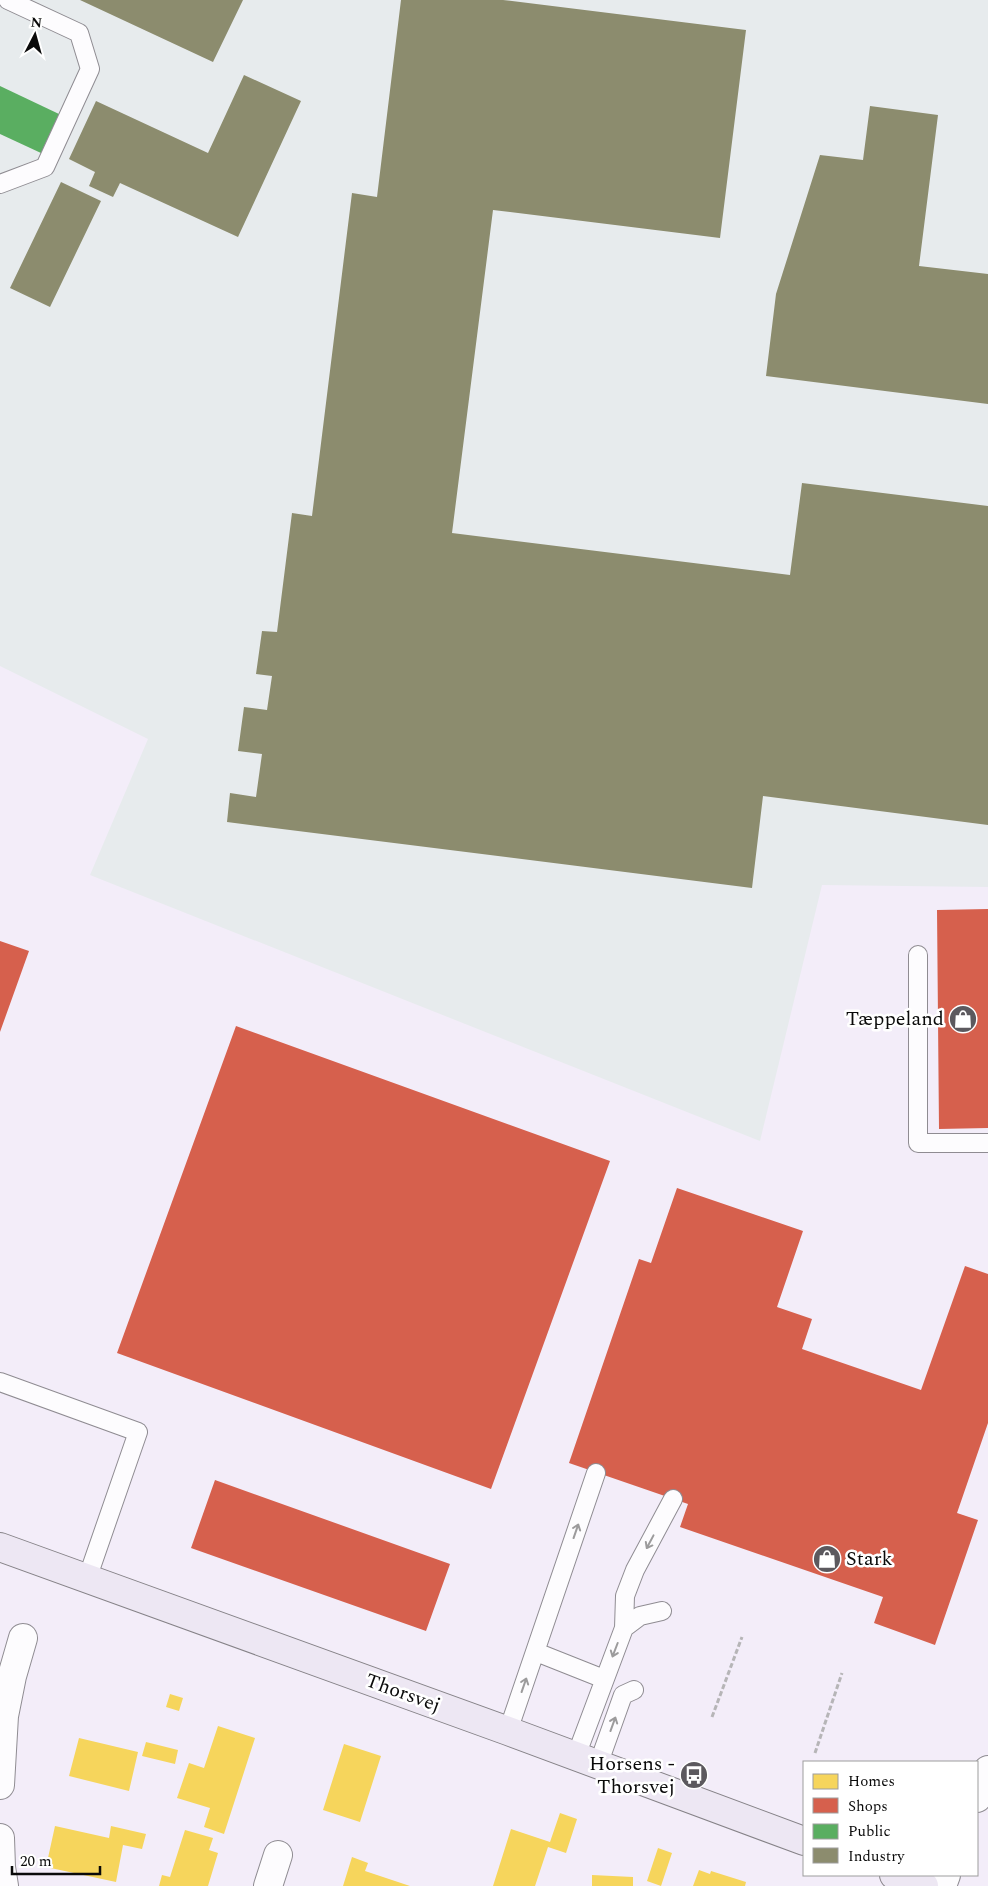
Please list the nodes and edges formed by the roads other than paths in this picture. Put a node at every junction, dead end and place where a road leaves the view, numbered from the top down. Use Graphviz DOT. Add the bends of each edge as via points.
graph roads {
  1 [pos="8,0"];
  2 [pos="0,184"];
  3 [pos="918,955"];
  4 [pos="988,1143"];
  5 [pos="0,1382"];
  6 [pos="596,1473"];
  7 [pos="673,1499"];
  8 [pos="0,1547"];
  9 [pos="87,1579"];
  10 [pos="662,1611"];
  11 [pos="624,1628"];
  12 [pos="23,1638"];
  13 [pos="536,1652"];
  14 [pos="604,1679"];
  15 [pos="634,1690"];
  16 [pos="508,1731"];
  17 [pos="587,1761"];
  18 [pos="988,1770"];
  19 [pos="0,1785"];
  20 [pos="978,1795"];
  21 [pos="0,1838"];
  22 [pos="803,1841"];
  23 [pos="278,1854"];
  24 [pos="897,1876"];
  25 [pos="4,1886"];
  26 [pos="268,1886"];
  27 [pos="924,1886"];
  1 -- 2 [label="lane" via="79,33 90,69 45,167"];
  3 -- 4 [label="lane" via="918,1143"];
  5 -- 9 [label="lane" via="138,1432"];
  13 -- 6 [label="lane, one-way"];
  7 -- 11 [label="lane, one-way" via="635,1570 625,1596"];
  8 -- 9 [label="street, Thorsvej"];
  9 -- 16 [label="street, Thorsvej"];
  10 -- 11 [label="lane" via="640,1616"];
  11 -- 14 [label="lane, one-way"];
  12 -- 19 [label="street" via="4,1716"];
  13 -- 14 [label="lane"];
  16 -- 13 [label="lane, one-way"];
  14 -- 17 [label="lane"];
  17 -- 15 [label="lane, one-way" via="623,1695"];
  16 -- 17 [label="street, Thorsvej"];
  17 -- 22 [label="street, Thorsvej"];
  18 -- 20 [label="street"];
  21 -- 25 [label="street"];
  23 -- 26 [label="street"];
  24 -- 27 [label="street"];
}
